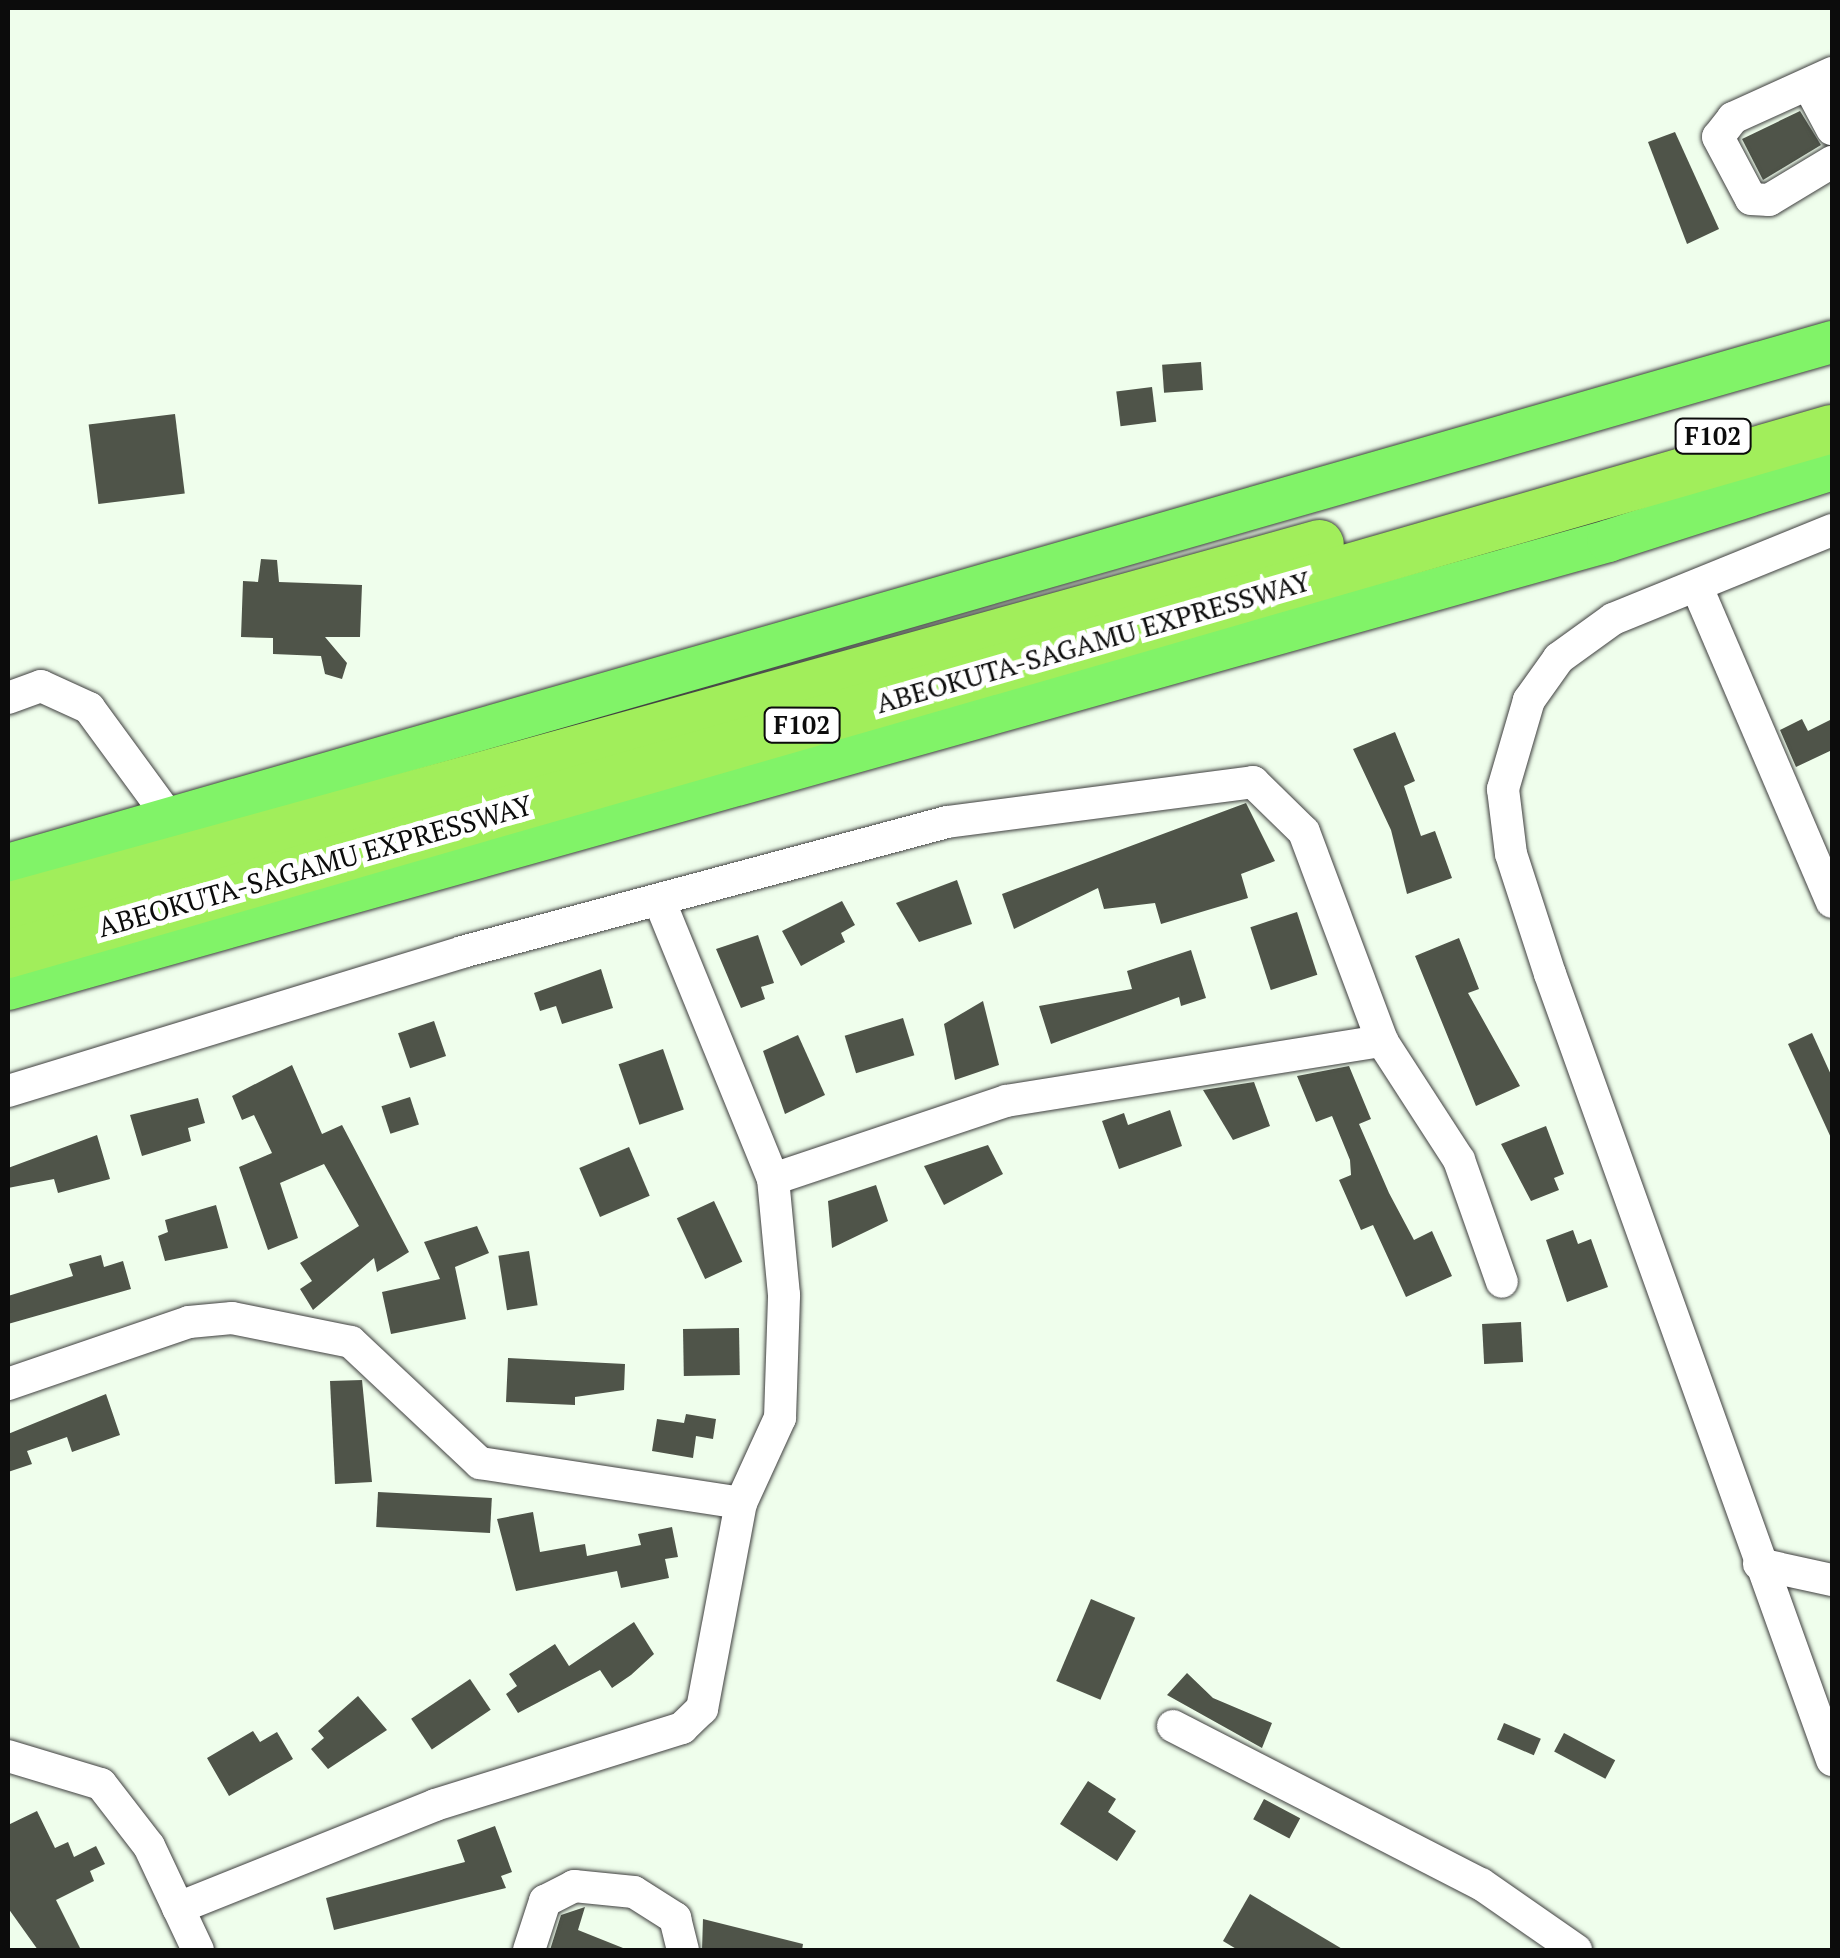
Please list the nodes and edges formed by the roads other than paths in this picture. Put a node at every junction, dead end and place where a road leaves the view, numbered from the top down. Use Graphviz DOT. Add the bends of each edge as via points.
graph roads {
  1 [pos="1821,79"];
  2 [pos="1832,129"];
  3 [pos="1832,162"];
  4 [pos="1832,342"];
  5 [pos="1832,396"];
  6 [pos="1832,429"];
  7 [pos="1832,469"];
  8 [pos="1595,485"];
  9 [pos="1832,530"];
  10 [pos="1699,592"];
  11 [pos="8,698"];
  12 [pos="572,769"];
  13 [pos="171,820"];
  14 [pos="8,865"];
  15 [pos="1832,902"];
  16 [pos="662,904"];
  17 [pos="8,907"];
  18 [pos="8,954"];
  19 [pos="8,989"];
  20 [pos="1382,1040"];
  21 [pos="8,1091"];
  22 [pos="773,1179"];
  23 [pos="1502,1282"];
  24 [pos="8,1384"];
  25 [pos="742,1503"];
  26 [pos="1758,1564"];
  27 [pos="1832,1580"];
  28 [pos="1172,1726"];
  29 [pos="8,1756"];
  30 [pos="1832,1760"];
  31 [pos="178,1908"];
  32 [pos="198,1950"];
  33 [pos="529,1950"];
  34 [pos="683,1950"];
  35 [pos="1576,1950"];
  1 -- 2 [label="street"];
  1 -- 3 [label="street" via="1734,118 1718,137 1723,158 1751,199 1769,200"];
  4 -- 12 [label="main road"];
  5 -- 8 [label="highway, ABEOKUTA-SAGAMU EXPRESSWAY / F102"];
  6 -- 8 [label="highway, ABEOKUTA-SAGAMU EXPRESSWAY / F102"];
  7 -- 12 [label="main road" via="1608,542"];
  8 -- 12 [label="highway, ABEOKUTA-SAGAMU EXPRESSWAY / F102"];
  9 -- 10 [label="street"];
  10 -- 15 [label="street"];
  10 -- 26 [label="street" via="1613,619 1560,658 1529,700 1502,789 1510,854 1544,957"];
  11 -- 13 [label="street" via="41,686 77,699"];
  12 -- 13 [label="main road"];
  12 -- 17 [label="highway, ABEOKUTA-SAGAMU EXPRESSWAY / F102"];
  12 -- 18 [label="highway, ABEOKUTA-SAGAMU EXPRESSWAY / F102"];
  12 -- 19 [label="main road"];
  13 -- 14 [label="main road"];
  16 -- 20 [label="street" via="947,822 1253,782 1304,832"];
  16 -- 21 [label="street" via="443,957"];
  16 -- 22 [label="street"];
  20 -- 22 [label="street" via="1006,1101"];
  20 -- 23 [label="street" via="1459,1160"];
  22 -- 25 [label="street" via="787,1358 780,1418"];
  24 -- 25 [label="street" via="189,1322 232,1318 351,1342 480,1463"];
  25 -- 31 [label="street" via="715,1670 702,1709 682,1728 435,1805"];
  26 -- 27 [label="street"];
  26 -- 30 [label="street"];
  28 -- 35 [label="street" via="1482,1884"];
  29 -- 31 [label="street" via="101,1784 149,1846"];
  31 -- 32 [label="street"];
  33 -- 34 [label="street" via="545,1902 574,1886 634,1892 675,1918"];
}
